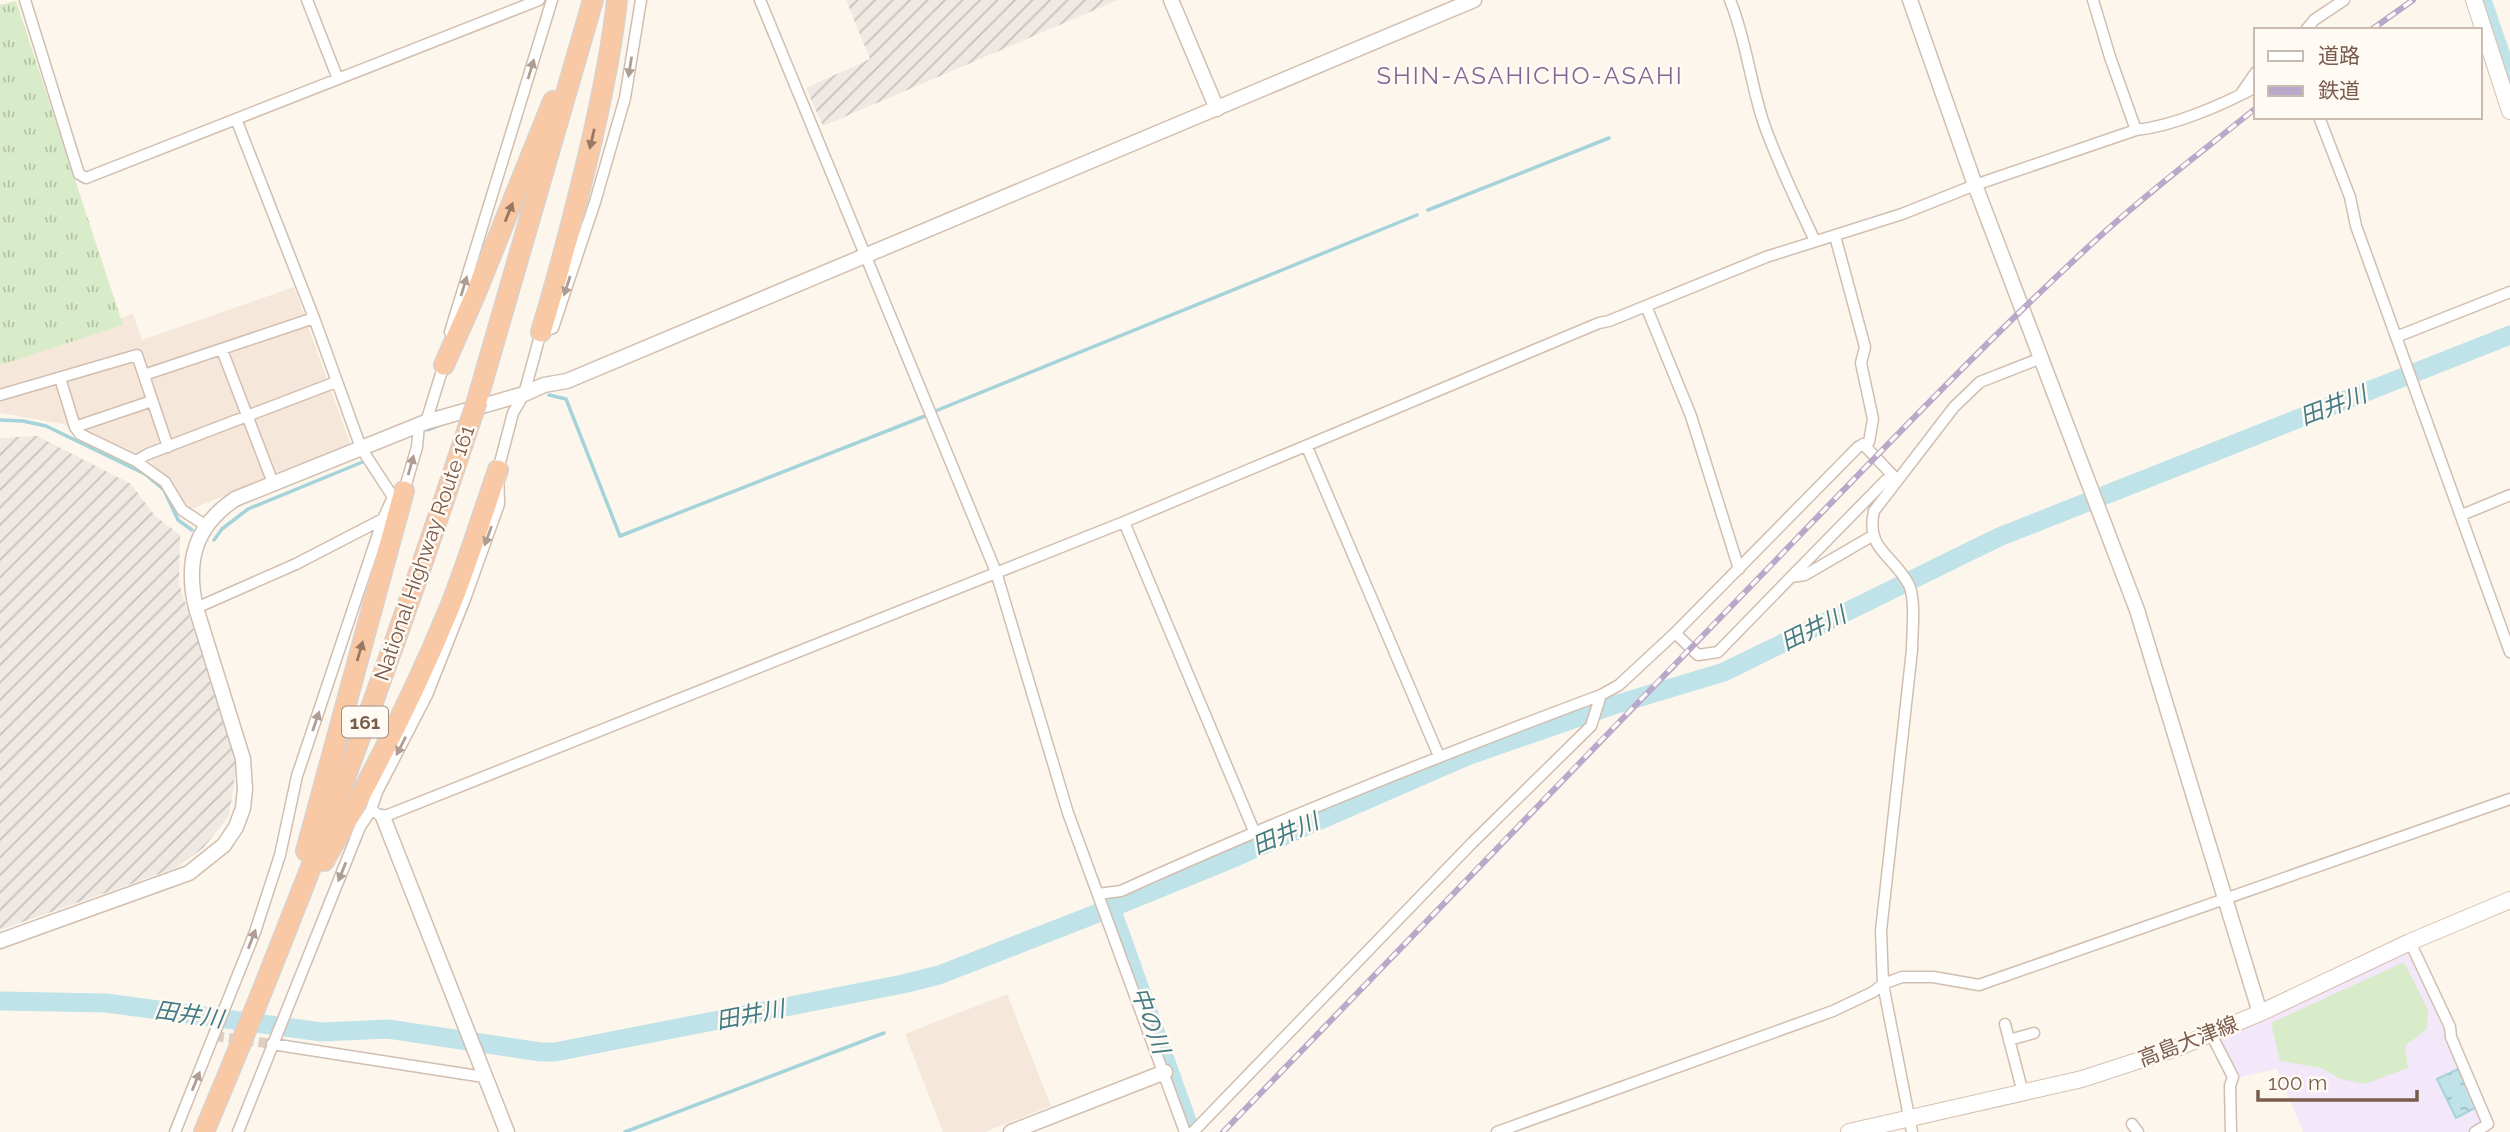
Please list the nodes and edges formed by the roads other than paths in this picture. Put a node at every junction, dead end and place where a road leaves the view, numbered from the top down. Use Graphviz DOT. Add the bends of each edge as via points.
graph roads {
  1 [pos="25,0"];
  2 [pos="307,0"];
  3 [pos="538,0"];
  4 [pos="552,0"];
  5 [pos="584,0"];
  6 [pos="593,0"];
  7 [pos="617,0"];
  8 [pos="641,0"];
  9 [pos="760,0"];
  10 [pos="1171,0"];
  11 [pos="1474,0"];
  12 [pos="1730,0"];
  13 [pos="1910,0"];
  14 [pos="2093,0"];
  15 [pos="2344,0"];
  16 [pos="2474,0"];
  17 [pos="2308,28"];
  18 [pos="2254,75"];
  19 [pos="338,79"];
  20 [pos="2254,88"];
  21 [pos="2239,95"];
  22 [pos="1217,109"];
  23 [pos="2510,111"];
  24 [pos="236,119"];
  25 [pos="2320,119"];
  26 [pos="2136,130"];
  27 [pos="1975,185"];
  28 [pos="1835,236"];
  29 [pos="1815,241"];
  30 [pos="864,258"];
  31 [pos="2510,292"];
  32 [pos="1646,306"];
  33 [pos="314,318"];
  34 [pos="541,332"];
  35 [pos="2396,337"];
  36 [pos="222,350"];
  37 [pos="2041,358"];
  38 [pos="444,365"];
  39 [pos="144,375"];
  40 [pos="60,378"];
  41 [pos="336,382"];
  42 [pos="524,394"];
  43 [pos="0,395"];
  44 [pos="152,401"];
  45 [pos="247,416"];
  46 [pos="423,424"];
  47 [pos="75,427"];
  48 [pos="1863,444"];
  49 [pos="168,447"];
  50 [pos="1307,447"];
  51 [pos="360,448"];
  52 [pos="136,461"];
  53 [pos="498,470"];
  54 [pos="1897,480"];
  55 [pos="273,483"];
  56 [pos="398,494"];
  57 [pos="2510,495"];
  58 [pos="2462,515"];
  59 [pos="383,519"];
  60 [pos="1124,522"];
  61 [pos="205,525"];
  62 [pos="1872,536"];
  63 [pos="1739,569"];
  64 [pos="996,572"];
  65 [pos="1791,577"];
  66 [pos="196,608"];
  67 [pos="1675,633"];
  68 [pos="2510,652"];
  69 [pos="1600,698"];
  70 [pos="1439,756"];
  71 [pos="2510,799"];
  72 [pos="377,814"];
  73 [pos="1254,831"];
  74 [pos="1098,894"];
  75 [pos="2224,898"];
  76 [pos="2510,900"];
  77 [pos="297,907"];
  78 [pos="0,941"];
  79 [pos="2410,942"];
  80 [pos="1883,984"];
  81 [pos="2260,1013"];
  82 [pos="2005,1024"];
  83 [pos="2034,1033"];
  84 [pos="2211,1034"];
  85 [pos="2009,1040"];
  86 [pos="273,1041"];
  87 [pos="1165,1072"];
  88 [pos="484,1077"];
  89 [pos="2023,1093"];
  90 [pos="1911,1125"];
  91 [pos="175,1132"];
  92 [pos="204,1132"];
  93 [pos="238,1132"];
  94 [pos="507,1132"];
  95 [pos="1012,1132"];
  96 [pos="1185,1132"];
  97 [pos="1193,1132"];
  98 [pos="1497,1132"];
  99 [pos="1849,1132"];
  100 [pos="2231,1132"];
  101 [pos="2475,1132"];
  1 -- 24 [label="street" via="79,174 86,178"];
  2 -- 19 [label="street"];
  3 -- 19 [label="street"];
  38 -- 4 [label="street, one-way" via="446,343"];
  38 -- 5 [label="highway, one-way" via="553,102"];
  6 -- 77 [label="highway, National Highway Route 161 / 161, bridge" via="477,401"];
  7 -- 34 [label="highway, one-way" via="601,100 568,243"];
  8 -- 34 [label="street, one-way" via="625,98 595,202 553,328"];
  9 -- 30 [label="street"];
  10 -- 22 [label="street"];
  11 -- 22 [label="street"];
  12 -- 29 [label="street" via="1763,119"];
  13 -- 27 [label="street"];
  14 -- 26 [label="street"];
  15 -- 17 [label="street"];
  16 -- 23 [label="main road"];
  18 -- 21 [label="street"];
  19 -- 24 [label="street"];
  20 -- 21 [label="street"];
  21 -- 26 [label="street" via="2176,122"];
  22 -- 30 [label="street"];
  24 -- 33 [label="street"];
  25 -- 35 [label="street"];
  26 -- 27 [label="street"];
  27 -- 28 [label="street"];
  27 -- 37 [label="street"];
  28 -- 29 [label="street"];
  28 -- 48 [label="street" via="1866,347 1861,363 1873,419 1869,442"];
  29 -- 32 [label="street"];
  30 -- 42 [label="street" via="567,381 544,384"];
  30 -- 64 [label="street"];
  31 -- 35 [label="street"];
  32 -- 50 [label="street"];
  32 -- 63 [label="street" via="1691,416"];
  33 -- 36 [label="street"];
  33 -- 41 [label="street"];
  34 -- 42 [label="street"];
  35 -- 58 [label="street"];
  36 -- 39 [label="street"];
  36 -- 45 [label="street"];
  37 -- 54 [label="street" via="1980,382 1954,407"];
  37 -- 75 [label="street" via="2137,610"];
  38 -- 46 [label="street"];
  39 -- 40 [label="street" via="137,355"];
  39 -- 44 [label="street"];
  40 -- 43 [label="street"];
  40 -- 47 [label="street"];
  41 -- 45 [label="street"];
  41 -- 51 [label="street"];
  42 -- 46 [label="street"];
  42 -- 53 [label="street" via="513,413"];
  44 -- 47 [label="street"];
  44 -- 49 [label="street"];
  45 -- 49 [label="street"];
  45 -- 55 [label="street"];
  46 -- 51 [label="street"];
  56 -- 46 [label="street, one-way"];
  47 -- 52 [label="street" via="80,434"];
  48 -- 54 [label="street"];
  48 -- 63 [label="street"];
  49 -- 52 [label="street"];
  50 -- 60 [label="street"];
  50 -- 70 [label="street"];
  51 -- 55 [label="street"];
  51 -- 56 [label="street"];
  52 -- 61 [label="street" via="165,482 182,510"];
  53 -- 72 [label="street, one-way" via="499,505 454,631 377,792"];
  53 -- 77 [label="highway" via="450,606 393,735"];
  54 -- 62 [label="street" via="1874,510"];
  54 -- 65 [label="street" via="1886,480"];
  55 -- 61 [label="street" via="235,499"];
  56 -- 59 [label="street"];
  77 -- 56 [label="highway, one-way" via="317,807"];
  57 -- 58 [label="street"];
  58 -- 68 [label="street"];
  59 -- 66 [label="street"];
  91 -- 59 [label="street, one-way" via="286,854 298,776"];
  60 -- 64 [label="street"];
  60 -- 73 [label="street"];
  61 -- 66 [label="street" via="192,560"];
  62 -- 65 [label="street" via="1805,575"];
  62 -- 80 [label="street" via="1909,586 1913,616 1881,930"];
  63 -- 67 [label="street"];
  64 -- 72 [label="street"];
  64 -- 74 [label="street" via="1068,814"];
  65 -- 67 [label="street" via="1718,652 1698,655"];
  66 -- 78 [label="street" via="243,759 245,789 236,827 224,845 189,873"];
  67 -- 69 [label="street"];
  69 -- 70 [label="street"];
  69 -- 97 [label="street" via="1591,726"];
  70 -- 73 [label="street"];
  71 -- 75 [label="street"];
  72 -- 86 [label="street, one-way" via="357,828"];
  72 -- 88 [label="street"];
  73 -- 74 [label="street" via="1121,891"];
  74 -- 87 [label="street"];
  75 -- 80 [label="street" via="1979,985 1933,977 1902,977"];
  75 -- 81 [label="street"];
  76 -- 79 [label="main road, 高島大津線"];
  77 -- 92 [label="highway, National Highway Route 161 / 161"];
  79 -- 81 [label="main road, 高島大津線"];
  79 -- 101 [label="street" via="2488,1124"];
  80 -- 90 [label="street"];
  80 -- 98 [label="street" via="1833,1011"];
  81 -- 84 [label="main road, 高島大津線"];
  82 -- 85 [label="street"];
  83 -- 85 [label="street"];
  84 -- 89 [label="main road, 高島大津線" via="2082,1079"];
  84 -- 100 [label="street" via="2233,1077"];
  85 -- 89 [label="street"];
  86 -- 88 [label="street"];
  86 -- 93 [label="street"];
  87 -- 95 [label="street"];
  87 -- 96 [label="street"];
  88 -- 94 [label="street"];
  89 -- 90 [label="main road, 高島大津線"];
  90 -- 99 [label="main road, 高島大津線"];
}
